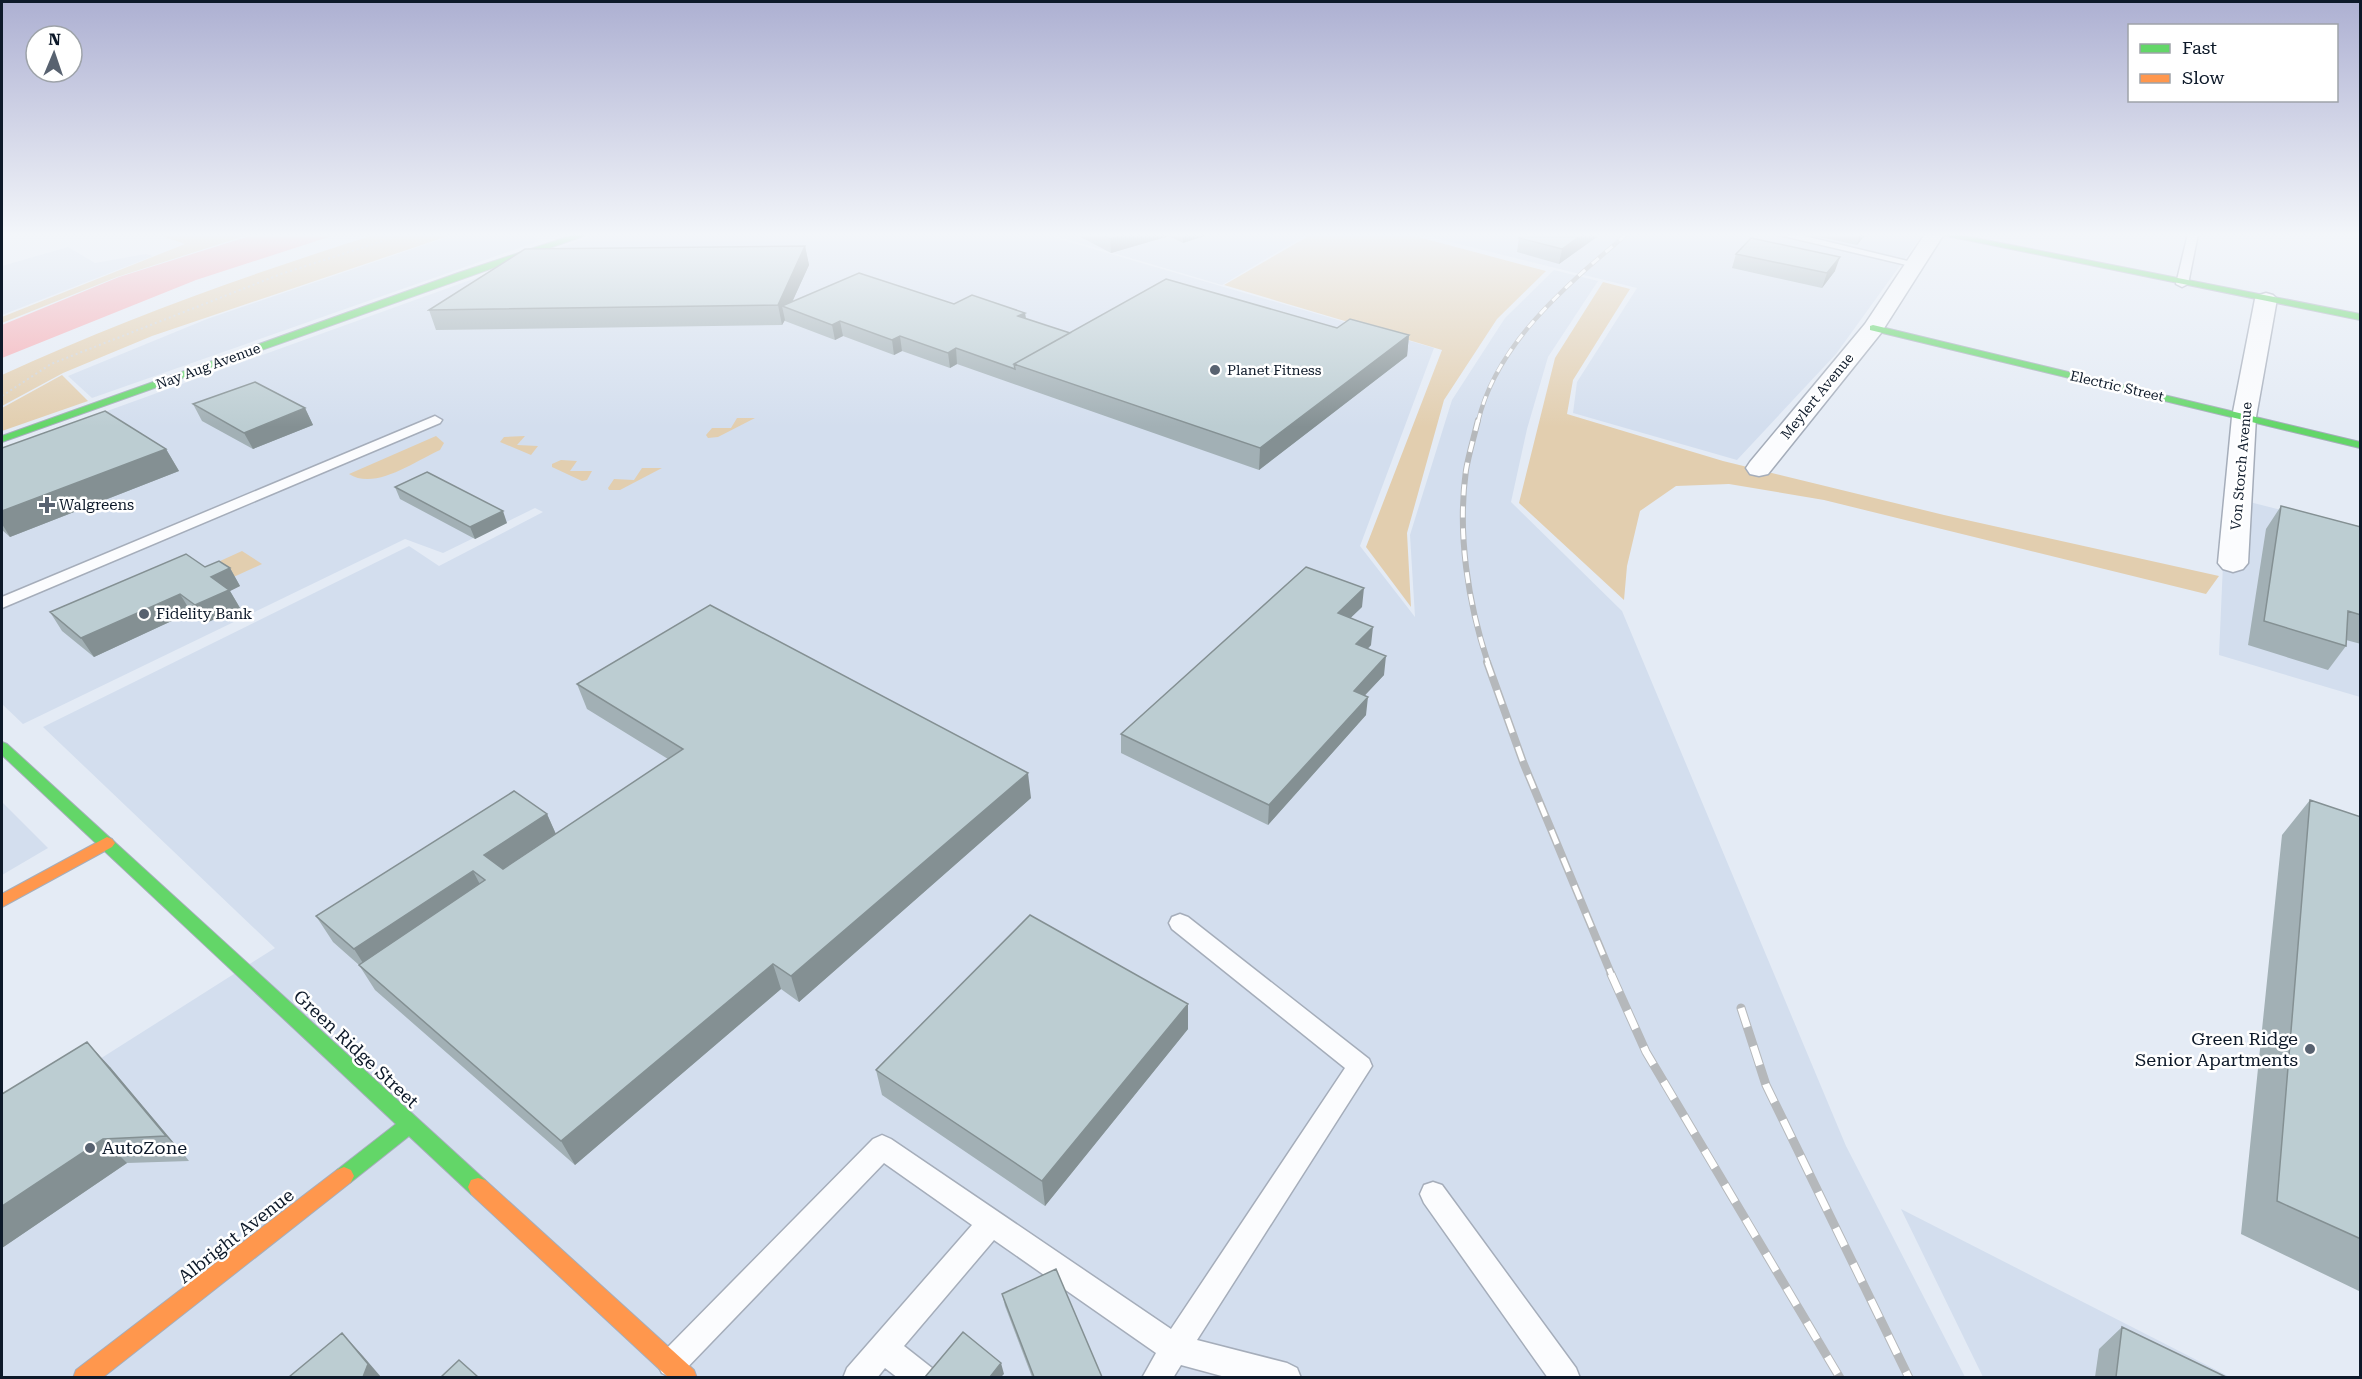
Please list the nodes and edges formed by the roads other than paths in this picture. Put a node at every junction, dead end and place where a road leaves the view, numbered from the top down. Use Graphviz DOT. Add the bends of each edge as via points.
graph roads {
  1 [pos="396,298"];
  2 [pos="1892,298"];
  3 [pos="2262,298"];
  4 [pos="2266,299"];
  5 [pos="2361,317"];
  6 [pos="1873,328"];
  7 [pos="2244,417"];
  8 [pos="435,420"];
  9 [pos="2,439"];
  10 [pos="2361,445"];
  11 [pos="1759,468"];
  12 [pos="2233,563"];
  13 [pos="2,603"];
  14 [pos="2,747"];
  15 [pos="107,843"];
  16 [pos="2,901"];
  17 [pos="1180,923"];
  18 [pos="410,1124"];
  19 [pos="1433,1194"];
  20 [pos="992,1222"];
  21 [pos="883,1348"];
  22 [pos="1175,1349"];
  23 [pos="678,1371"];
  24 [pos="84,1377"];
  25 [pos="857,1377"];
  26 [pos="922,1377"];
  27 [pos="1156,1377"];
  28 [pos="1287,1377"];
  29 [pos="1566,1377"];
  1 -- 9 [label="street, Nay Aug Avenue"];
  2 -- 6 [label="street, Meylert Avenue"];
  3 -- 4 [label="street"];
  4 -- 5 [label="street"];
  4 -- 7 [label="street, Von Storch Avenue"];
  6 -- 7 [label="street, Electric Street"];
  6 -- 11 [label="street, Meylert Avenue"];
  7 -- 10 [label="street, Electric Street"];
  7 -- 12 [label="street, Von Storch Avenue"];
  8 -- 13 [label="lane"];
  14 -- 15 [label="street, Green Ridge Street"];
  15 -- 16 [label="street"];
  15 -- 18 [label="street, Green Ridge Street"];
  17 -- 22 [label="lane" via="1360,1066"];
  18 -- 23 [label="street, Green Ridge Street"];
  18 -- 24 [label="street, Albright Avenue"];
  19 -- 29 [label="lane"];
  20 -- 21 [label="lane"];
  20 -- 22 [label="lane"];
  20 -- 23 [label="lane" via="882,1147"];
  21 -- 25 [label="lane"];
  21 -- 26 [label="lane"];
  22 -- 27 [label="lane"];
  22 -- 28 [label="lane"];
}
